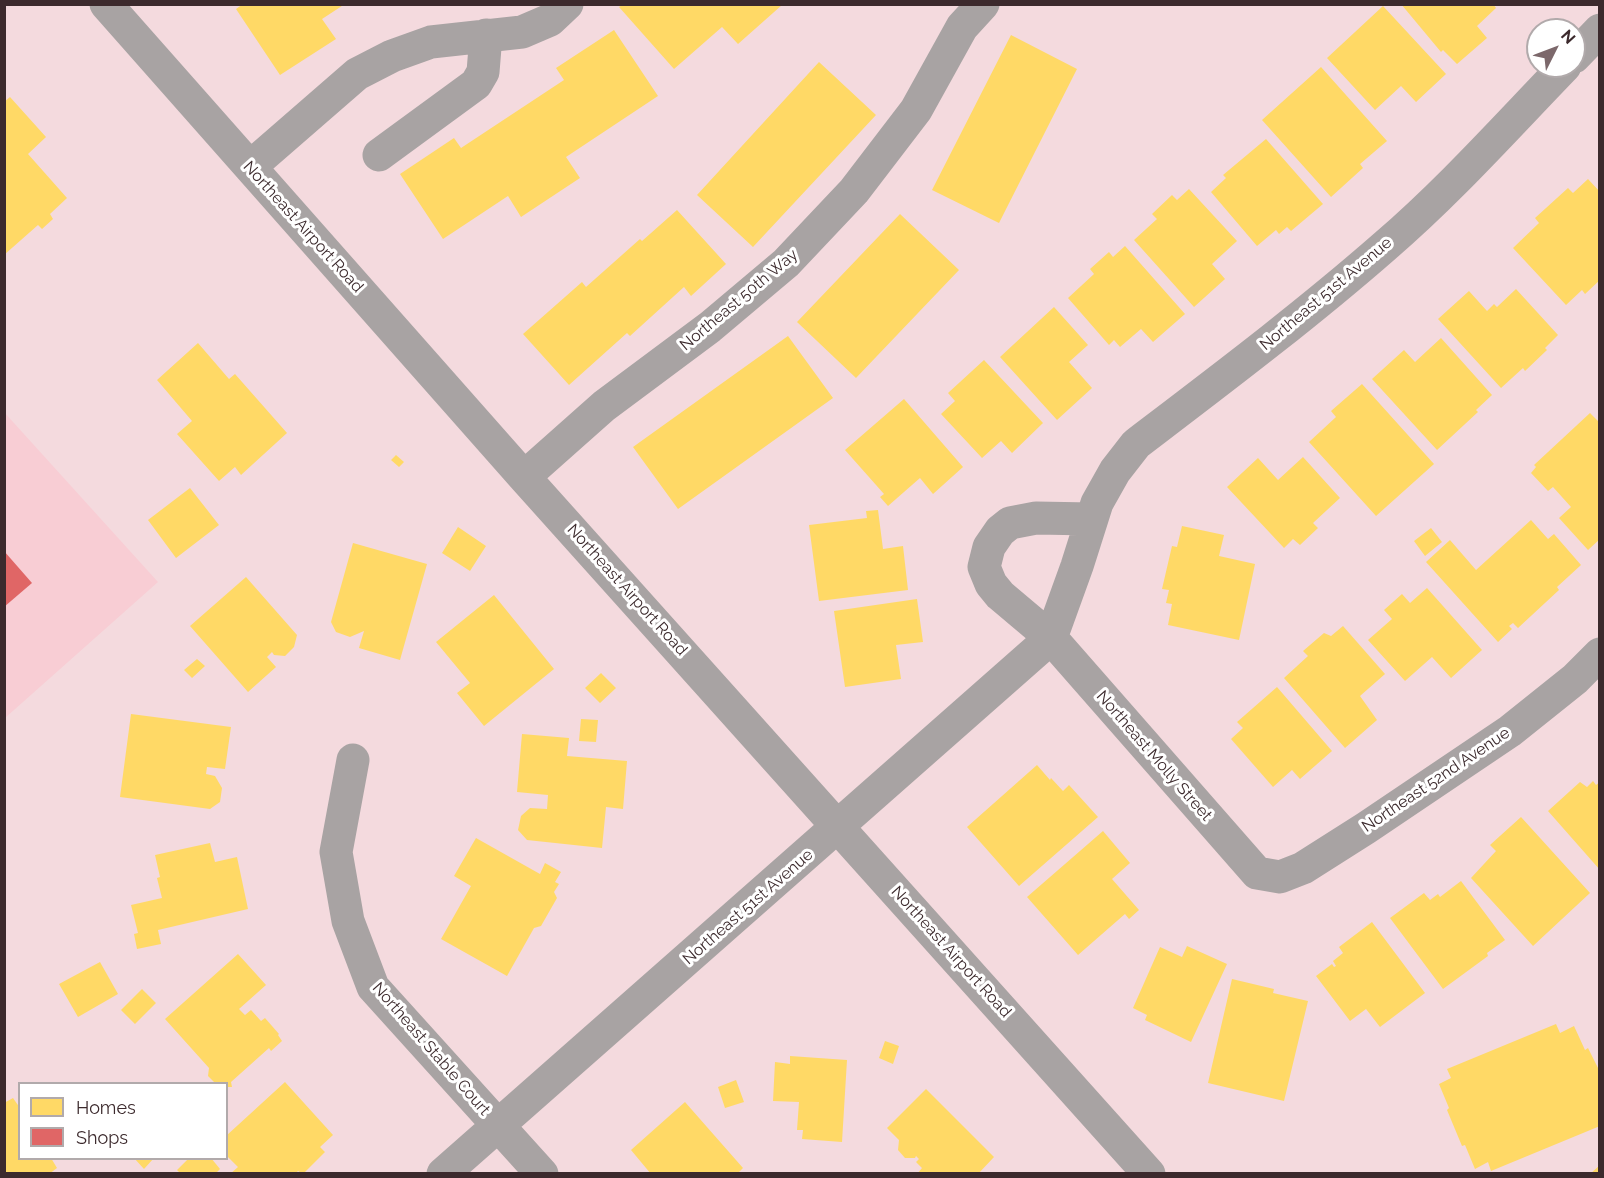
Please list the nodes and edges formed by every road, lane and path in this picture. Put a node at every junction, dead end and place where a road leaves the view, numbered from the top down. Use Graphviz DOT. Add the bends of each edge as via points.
graph roads {
  1 [pos="106,4"];
  2 [pos="567,4"];
  3 [pos="983,4"];
  4 [pos="1599,30"];
  5 [pos="486,35"];
  6 [pos="1586,44"];
  7 [pos="1553,78"];
  8 [pos="379,155"];
  9 [pos="250,167"];
  10 [pos="525,477"];
  11 [pos="1092,519"];
  12 [pos="1051,638"];
  13 [pos="1599,654"];
  14 [pos="352,760"];
  15 [pos="839,826"];
  16 [pos="1257,873"];
  17 [pos="499,1125"];
  18 [pos="443,1173"];
  19 [pos="542,1173"];
  20 [pos="1149,1173"];
  1 -- 9 [label="street, Northeast Airport Road"];
  2 -- 5 [label="street" via="549,20 522,32"];
  3 -- 10 [label="street, Northeast 50th Way" via="962,27 902,128 854,191 786,263 710,327 604,406"];
  4 -- 6 [label="street"];
  5 -- 8 [label="street" via="483,72 476,84"];
  5 -- 9 [label="street" via="431,42 357,74"];
  7 -- 11 [label="street, Northeast 51st Avenue" via="1387,245 1136,444 1115,471"];
  9 -- 10 [label="street, Northeast Airport Road"];
  10 -- 15 [label="street, Northeast Airport Road"];
  11 -- 12 [label="street, Northeast 51st Avenue"];
  11 -- 12 [label="street" via="1036,518 1010,523 989,548 984,567 992,584"];
  12 -- 15 [label="street, Northeast 51st Avenue"];
  12 -- 16 [label="street, Northeast Molly Street"];
  13 -- 16 [label="street, Northeast 52nd Avenue" via="1575,679 1510,731 1366,828 1303,868 1280,877"];
  14 -- 17 [label="street, Northeast Stable Court" via="336,852 348,921 373,987"];
  15 -- 17 [label="street, Northeast 51st Avenue"];
  15 -- 20 [label="street, Northeast Airport Road"];
  17 -- 18 [label="street, Northeast 51st Avenue"];
  17 -- 19 [label="street, Northeast Stable Court"];
}
